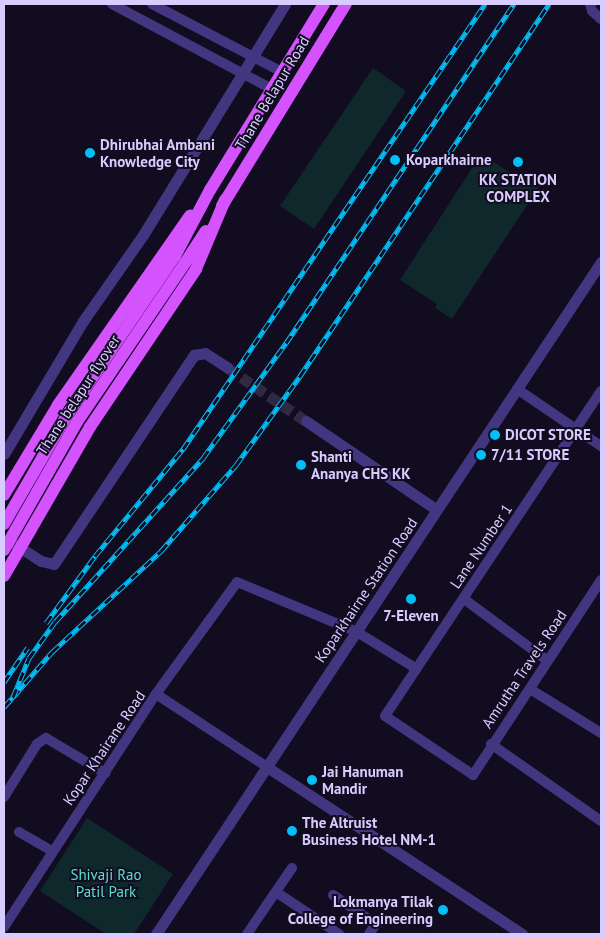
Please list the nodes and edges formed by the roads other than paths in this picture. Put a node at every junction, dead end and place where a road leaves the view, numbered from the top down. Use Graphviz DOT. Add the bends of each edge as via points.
graph roads {
  1 [pos="112,4"];
  2 [pos="152,4"];
  3 [pos="286,4"];
  4 [pos="324,4"];
  5 [pos="346,4"];
  6 [pos="590,4"];
  7 [pos="601,19"];
  8 [pos="251,56"];
  9 [pos="241,72"];
  10 [pos="282,72"];
  11 [pos="272,89"];
  12 [pos="210,190"];
  13 [pos="226,200"];
  14 [pos="180,259"];
  15 [pos="601,262"];
  16 [pos="228,368"];
  17 [pos="517,389"];
  18 [pos="601,392"];
  19 [pos="306,421"];
  20 [pos="576,429"];
  21 [pos="601,446"];
  22 [pos="4,454"];
  23 [pos="4,495"];
  24 [pos="438,510"];
  25 [pos="4,524"];
  26 [pos="4,538"];
  27 [pos="20,547"];
  28 [pos="4,550"];
  29 [pos="7,562"];
  30 [pos="4,576"];
  31 [pos="601,580"];
  32 [pos="464,598"];
  33 [pos="357,632"];
  34 [pos="548,660"];
  35 [pos="417,669"];
  36 [pos="530,689"];
  37 [pos="156,694"];
  38 [pos="601,732"];
  39 [pos="491,744"];
  40 [pos="267,767"];
  41 [pos="104,773"];
  42 [pos="472,775"];
  43 [pos="4,797"];
  44 [pos="601,821"];
  45 [pos="19,832"];
  46 [pos="52,852"];
  47 [pos="292,868"];
  48 [pos="276,892"];
  49 [pos="333,895"];
  50 [pos="4,927"];
  51 [pos="156,934"];
  52 [pos="247,934"];
  53 [pos="338,934"];
  54 [pos="369,934"];
  55 [pos="522,934"];
  1 -- 9 [label="street"];
  2 -- 8 [label="street"];
  3 -- 8 [label="street"];
  4 -- 10 [label="main road, Thane Belapur Road"];
  5 -- 13 [label="main road, Thane Belapur Road"];
  6 -- 7 [label="street" via="592,11"];
  8 -- 9 [label="street"];
  8 -- 10 [label="street"];
  9 -- 11 [label="street"];
  9 -- 22 [label="street" via="143,235 83,322"];
  10 -- 11 [label="main road, Thane Belapur Road"];
  11 -- 12 [label="main road, Thane Belapur Road"];
  12 -- 14 [label="main road"];
  12 -- 23 [label="main road" via="165,248 58,405"];
  13 -- 14 [label="main road"];
  13 -- 27 [label="main road" via="196,269 90,426"];
  14 -- 25 [label="main road, Thane belapur flyover" via="67,415"];
  14 -- 28 [label="main road, Thane belapur flyover, bridge" via="78,422"];
  15 -- 17 [label="street, Koparkhairne Station Road"];
  16 -- 27 [label="street" via="205,353 194,355 54,564 41,561"];
  17 -- 20 [label="street"];
  17 -- 24 [label="street, Koparkhairne Station Road"];
  18 -- 20 [label="street, Lane Number 1"];
  19 -- 24 [label="street"];
  20 -- 21 [label="street"];
  20 -- 32 [label="street, Lane Number 1"];
  24 -- 33 [label="street, Koparkhairne Station Road"];
  26 -- 27 [label="street"];
  27 -- 29 [label="main road"];
  29 -- 30 [label="main road"];
  31 -- 34 [label="street, Amrutha Travels Road"];
  32 -- 34 [label="street"];
  32 -- 35 [label="street, Lane Number 1"];
  33 -- 35 [label="street"];
  33 -- 37 [label="street" via="238,582"];
  33 -- 40 [label="street, Koparkhairne Station Road"];
  34 -- 36 [label="street, Amrutha Travels Road"];
  35 -- 42 [label="street, Lane Number 1" via="385,716"];
  36 -- 38 [label="street"];
  36 -- 39 [label="street, Amrutha Travels Road"];
  37 -- 40 [label="street, Kopar Khairane Road"];
  37 -- 41 [label="street, Kopar Khairane Road"];
  39 -- 42 [label="street, Amrutha Travels Road"];
  39 -- 44 [label="street"];
  40 -- 51 [label="street, Koparkhairne Station Road"];
  40 -- 55 [label="street"];
  41 -- 43 [label="street" via="46,738 37,744"];
  41 -- 46 [label="street, Kopar Khairane Road"];
  45 -- 46 [label="street"];
  46 -- 50 [label="street, Kopar Khairane Road"];
  47 -- 48 [label="street"];
  48 -- 52 [label="street"];
  48 -- 53 [label="street"];
  49 -- 54 [label="street" via="376,924"];
}
